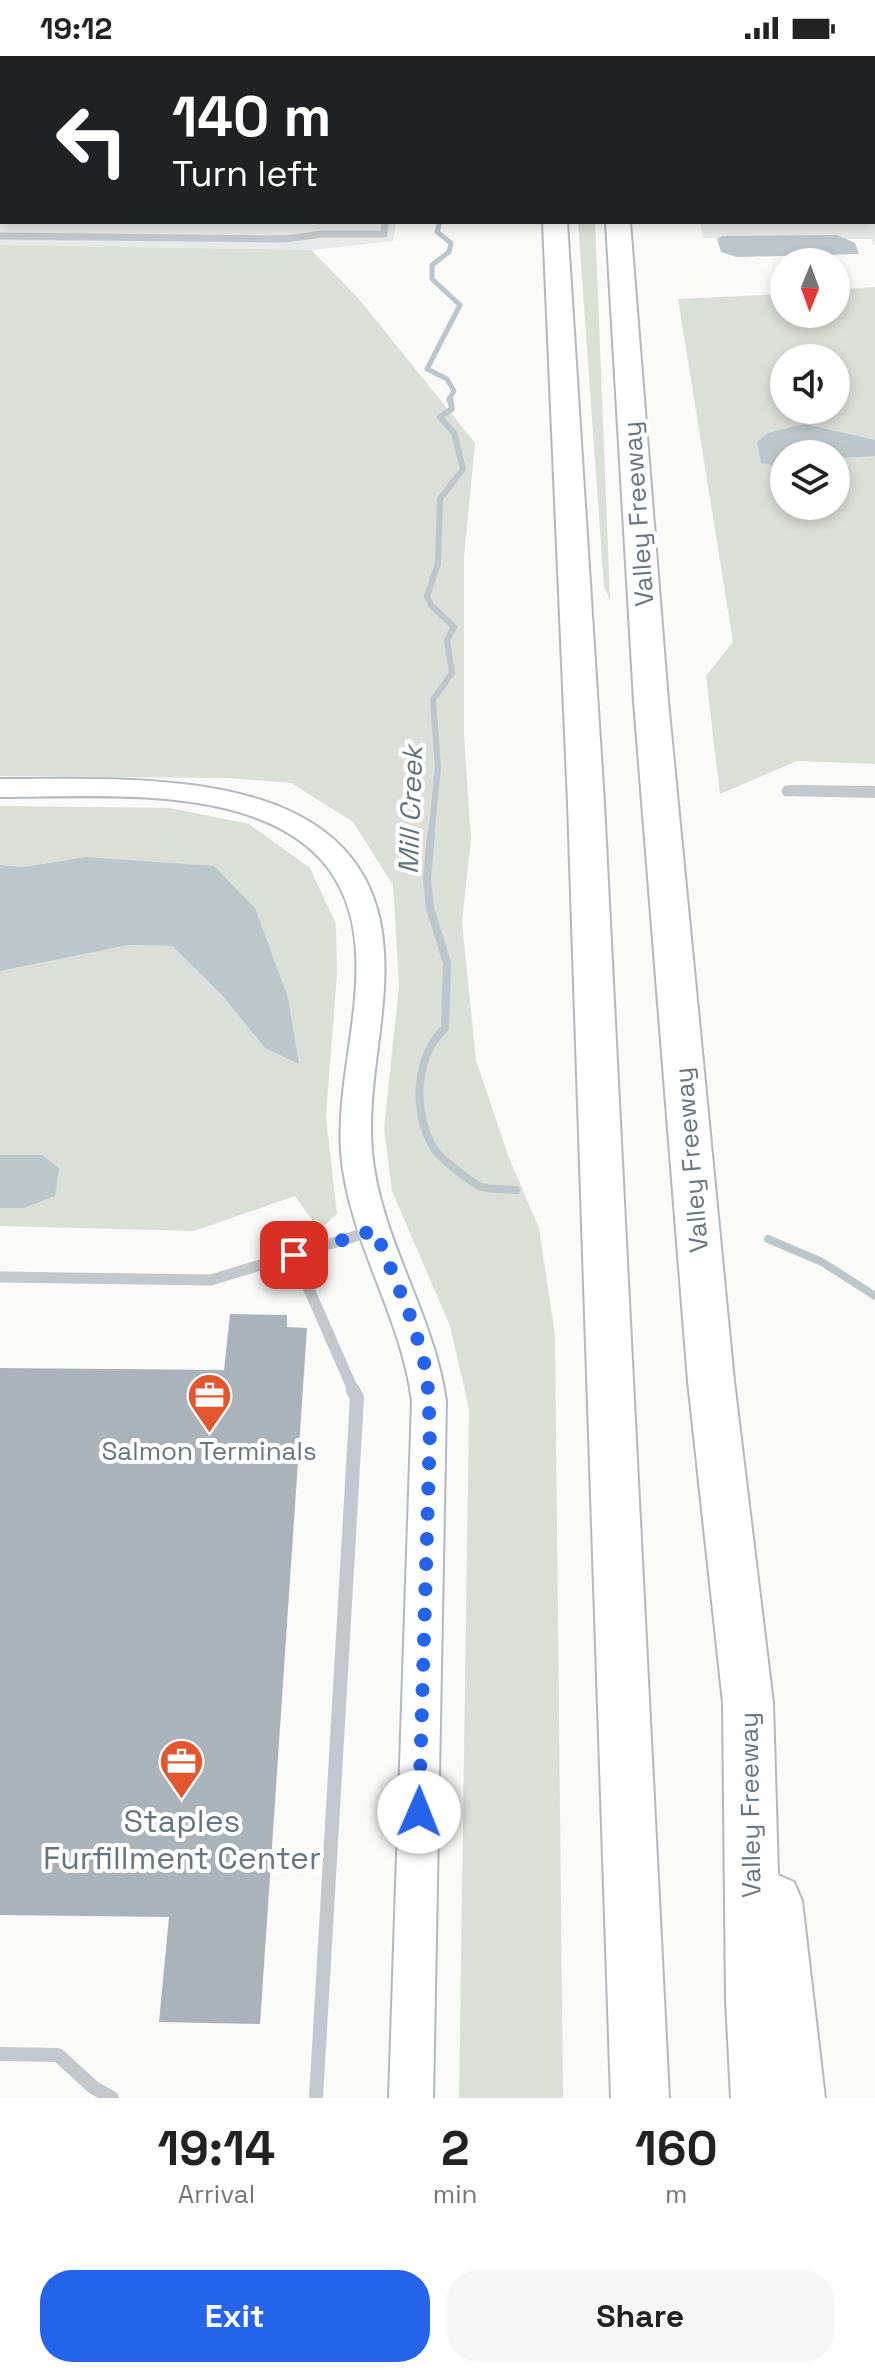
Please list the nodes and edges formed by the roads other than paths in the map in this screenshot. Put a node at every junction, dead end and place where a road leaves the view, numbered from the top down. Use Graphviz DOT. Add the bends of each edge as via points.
graph roads {
  1 [pos="385,224"];
  2 [pos="555,224"];
  3 [pos="618,224"];
  4 [pos="0,236"];
  5 [pos="0,788"];
  6 [pos="791,791"];
  7 [pos="875,792"];
  8 [pos="375,1230"];
  9 [pos="294,1255"];
  10 [pos="0,1277"];
  11 [pos="748,1703"];
  12 [pos="0,2054"];
  13 [pos="112,2098"];
  14 [pos="316,2098"];
  15 [pos="411,2098"];
  16 [pos="640,2098"];
  17 [pos="760,2098"];
  18 [pos="796,2098"];
  1 -- 4 [label="lane" via="384,234 286,239"];
  2 -- 16 [label="highway" via="587,819"];
  3 -- 11 [label="highway, Valley Freeway" via="659,796 711,1381"];
  5 -- 8 [label="street" via="173,790 256,804 289,817 340,859 365,909 370,949 356,1151"];
  6 -- 7 [label="street"];
  8 -- 9 [label="lane"];
  8 -- 15 [label="street" via="423,1349 429,1401"];
  9 -- 10 [label="lane" via="211,1280"];
  9 -- 14 [label="lane" via="357,1398"];
  11 -- 17 [label="highway, Valley Freeway"];
  11 -- 18 [label="highway"];
  12 -- 13 [label="lane" via="58,2055"];
}
